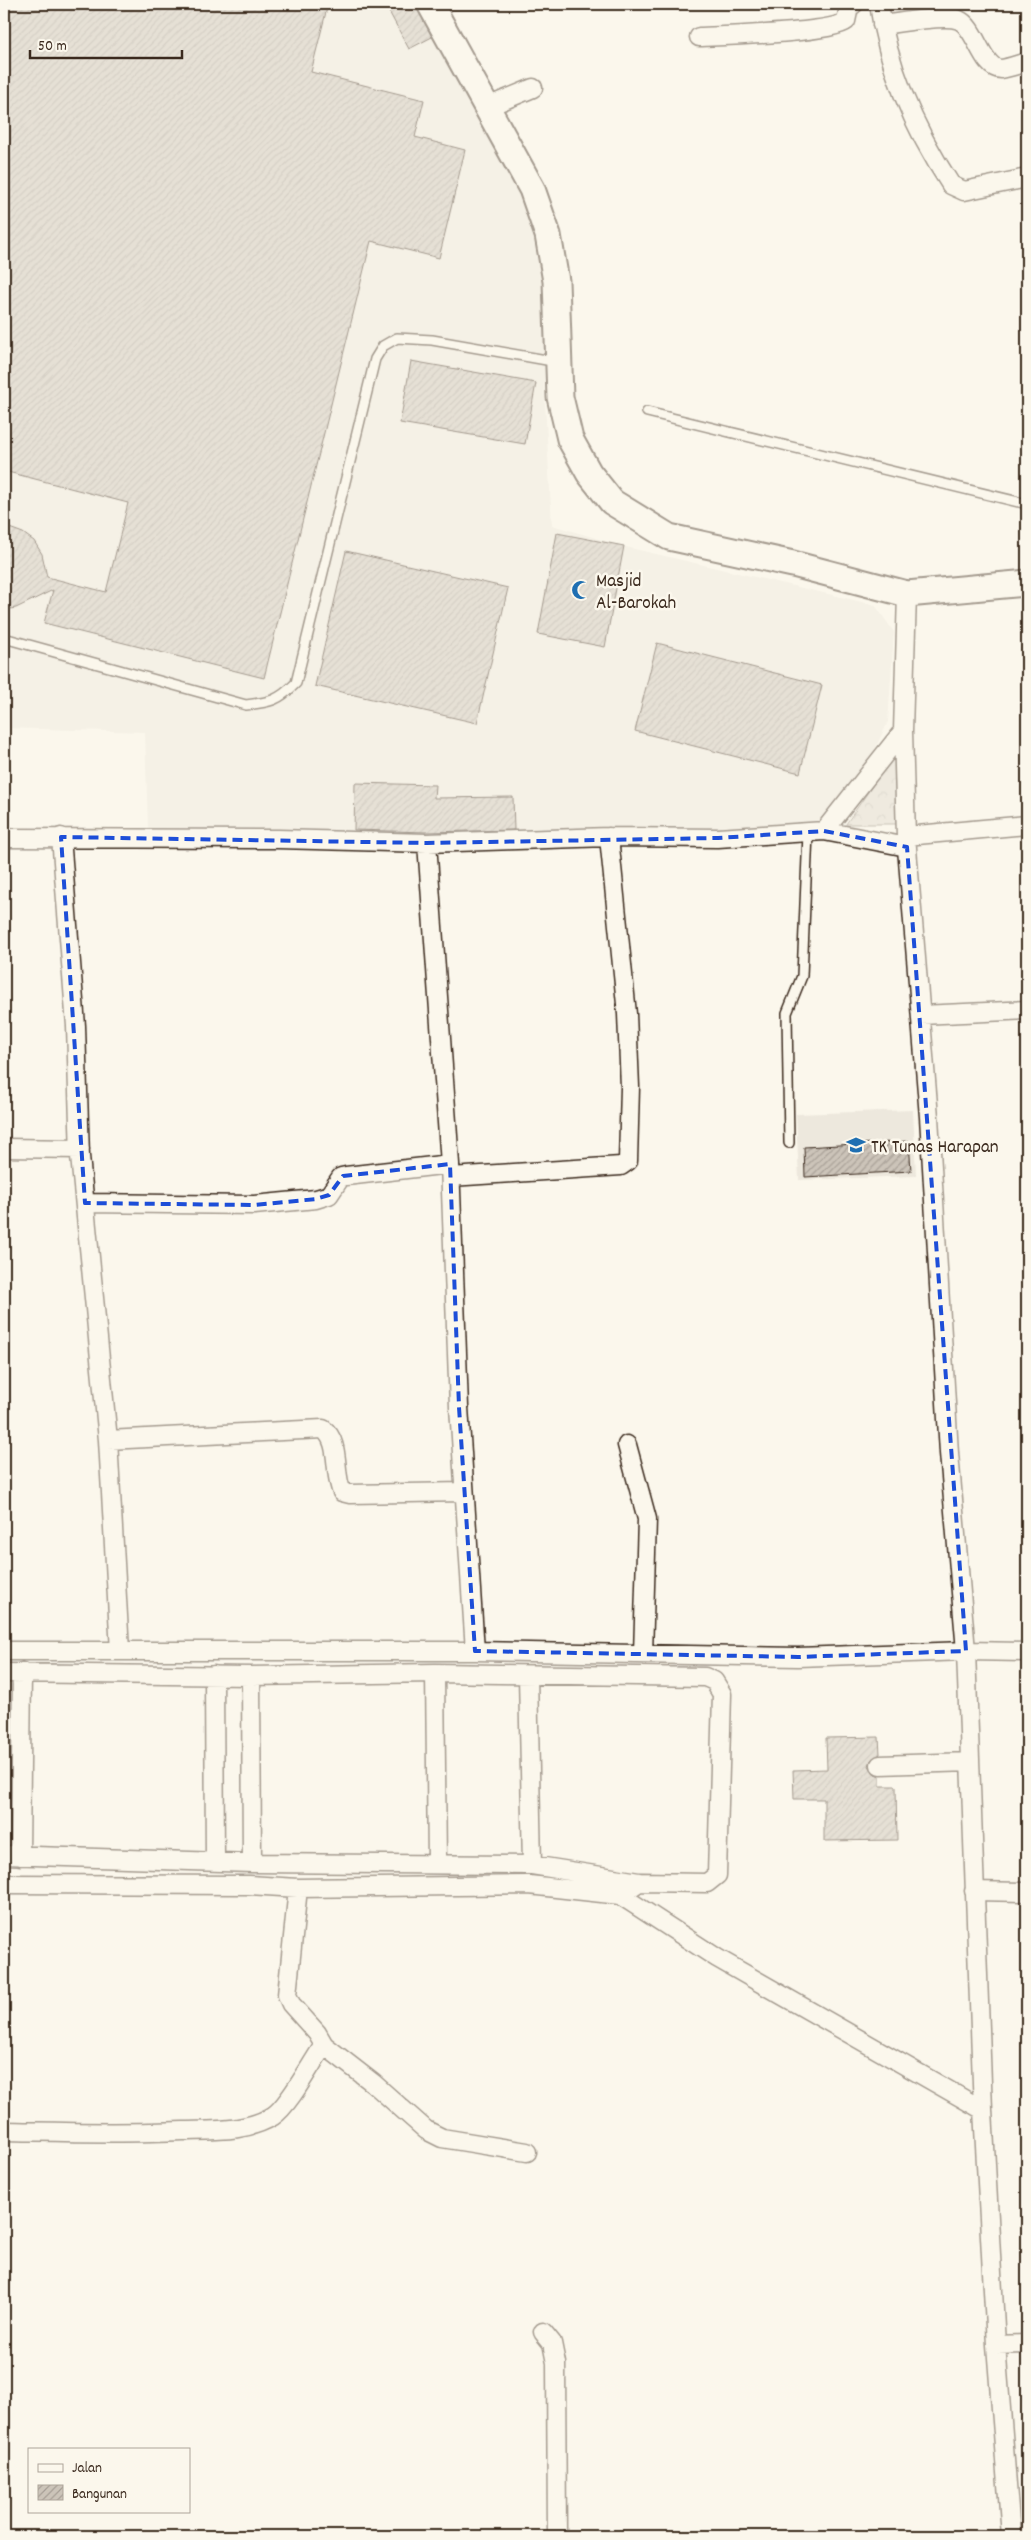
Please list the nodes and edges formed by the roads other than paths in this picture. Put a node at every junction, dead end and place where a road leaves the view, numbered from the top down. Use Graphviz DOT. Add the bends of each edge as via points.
graph roads {
  1 [pos="430,4"];
  2 [pos="854,4"];
  3 [pos="879,4"];
  4 [pos="882,25"];
  5 [pos="699,37"];
  6 [pos="1027,62"];
  7 [pos="533,88"];
  8 [pos="487,108"];
  9 [pos="1027,178"];
  10 [pos="558,362"];
  11 [pos="647,412"];
  12 [pos="1027,504"];
  13 [pos="1027,583"];
  14 [pos="907,594"];
  15 [pos="4,638"];
  16 [pos="903,731"];
  17 [pos="1027,825"];
  18 [pos="816,832"];
  19 [pos="61,837"];
  20 [pos="609,837"];
  21 [pos="4,838"];
  22 [pos="427,842"];
  23 [pos="906,842"];
  24 [pos="1027,1010"];
  25 [pos="921,1015"];
  26 [pos="789,1143"];
  27 [pos="4,1148"];
  28 [pos="80,1149"];
  29 [pos="450,1170"];
  30 [pos="85,1204"];
  31 [pos="108,1440"];
  32 [pos="627,1445"];
  33 [pos="464,1492"];
  34 [pos="4,1651"];
  35 [pos="120,1651"];
  36 [pos="475,1651"];
  37 [pos="966,1651"];
  38 [pos="1027,1652"];
  39 [pos="643,1654"];
  40 [pos="22,1672"];
  41 [pos="4,1673"];
  42 [pos="435,1673"];
  43 [pos="214,1675"];
  44 [pos="528,1675"];
  45 [pos="251,1676"];
  46 [pos="970,1762"];
  47 [pos="880,1765"];
  48 [pos="12,1855"];
  49 [pos="215,1861"];
  50 [pos="437,1862"];
  51 [pos="252,1863"];
  52 [pos="532,1865"];
  53 [pos="639,1882"];
  54 [pos="4,1884"];
  55 [pos="298,1888"];
  56 [pos="974,1891"];
  57 [pos="1027,1892"];
  58 [pos="620,1895"];
  59 [pos="324,2045"];
  60 [pos="983,2110"];
  61 [pos="4,2131"];
  62 [pos="527,2152"];
  63 [pos="543,2332"];
  64 [pos="1027,2344"];
  65 [pos="996,2345"];
  66 [pos="557,2536"];
  67 [pos="1011,2536"];
  1 -- 8 [label="street"];
  2 -- 5 [label="street" via="849,7 846,21 842,24"];
  3 -- 4 [label="street"];
  4 -- 6 [label="street" via="948,18 960,20 968,26 995,68"];
  4 -- 9 [label="street" via="909,110 951,185 964,191"];
  7 -- 8 [label="street"];
  8 -- 10 [label="street" via="532,189 548,235 556,281"];
  10 -- 14 [label="street" via="560,397 570,439 589,473 612,502 669,537 793,564"];
  10 -- 15 [label="lane" via="432,340 398,338 383,346 375,359 296,683 282,697 246,705"];
  11 -- 12 [label="lane"];
  13 -- 14 [label="street"];
  14 -- 16 [label="street"];
  16 -- 18 [label="street"];
  16 -- 23 [label="street"];
  17 -- 23 [label="street"];
  18 -- 20 [label="street" via="718,838"];
  18 -- 23 [label="street"];
  18 -- 26 [label="lane" via="802,976 787,1013"];
  19 -- 21 [label="street"];
  19 -- 22 [label="street"];
  19 -- 28 [label="street" via="76,1026"];
  20 -- 22 [label="street"];
  20 -- 29 [label="street" via="627,1014 628,1160 621,1166"];
  22 -- 29 [label="street"];
  23 -- 25 [label="street"];
  24 -- 25 [label="street"];
  25 -- 37 [label="street"];
  27 -- 28 [label="street"];
  28 -- 30 [label="street"];
  29 -- 30 [label="street" via="346,1176 339,1180 329,1195 316,1200 254,1205"];
  29 -- 33 [label="street"];
  30 -- 31 [label="street"];
  31 -- 33 [label="street" via="324,1429 333,1441 342,1492"];
  31 -- 35 [label="street"];
  32 -- 39 [label="street" via="647,1519"];
  33 -- 36 [label="street"];
  34 -- 35 [label="street"];
  35 -- 36 [label="street"];
  36 -- 39 [label="street"];
  37 -- 38 [label="street"];
  37 -- 39 [label="street" via="798,1657"];
  37 -- 46 [label="street"];
  40 -- 41 [label="street"];
  40 -- 43 [label="street"];
  40 -- 48 [label="street"];
  42 -- 44 [label="street"];
  42 -- 45 [label="street"];
  42 -- 50 [label="street"];
  43 -- 45 [label="street"];
  43 -- 49 [label="street"];
  44 -- 52 [label="street"];
  44 -- 53 [label="street" via="705,1677 714,1680 718,1686 722,1694 717,1875 707,1883"];
  45 -- 51 [label="street"];
  46 -- 47 [label="street"];
  46 -- 56 [label="street"];
  48 -- 49 [label="street"];
  49 -- 51 [label="street"];
  50 -- 51 [label="street"];
  50 -- 52 [label="street"];
  52 -- 53 [label="street"];
  53 -- 58 [label="street"];
  54 -- 55 [label="street"];
  55 -- 58 [label="street" via="529,1885"];
  55 -- 59 [label="street" via="287,1995 290,2004"];
  56 -- 57 [label="street"];
  56 -- 60 [label="street"];
  58 -- 60 [label="street" via="717,1958"];
  59 -- 61 [label="street" via="288,2100 274,2115 250,2126 129,2134"];
  59 -- 62 [label="street" via="426,2130 442,2138"];
  60 -- 65 [label="street"];
  63 -- 66 [label="street" via="552,2343 556,2363"];
  64 -- 65 [label="street"];
  65 -- 67 [label="street"];
}
